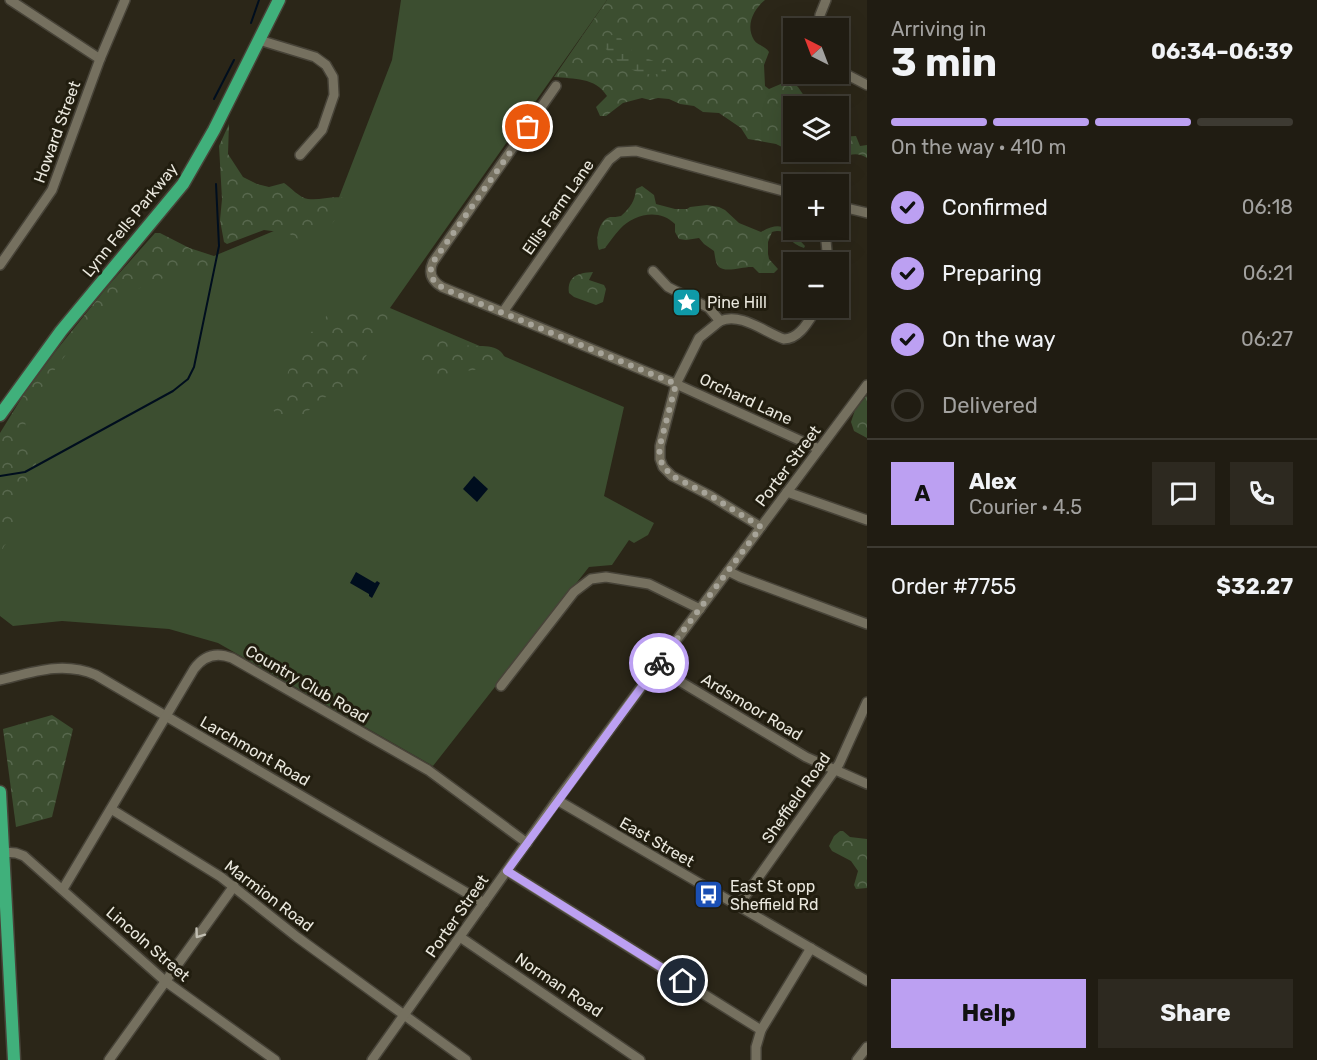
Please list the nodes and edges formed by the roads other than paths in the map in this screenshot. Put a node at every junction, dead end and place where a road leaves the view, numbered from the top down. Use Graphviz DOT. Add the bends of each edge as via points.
graph roads {
  1 [pos="10,0"];
  2 [pos="125,0"];
  3 [pos="279,0"];
  4 [pos="826,0"];
  5 [pos="819,18"];
  6 [pos="259,40"];
  7 [pos="100,59"];
  8 [pos="849,76"];
  9 [pos="867,85"];
  10 [pos="556,86"];
  11 [pos="300,155"];
  12 [pos="783,191"];
  13 [pos="849,209"];
  14 [pos="867,213"];
  15 [pos="0,265"];
  16 [pos="652,271"];
  17 [pos="503,312"];
  18 [pos="810,318"];
  19 [pos="720,321"];
  20 [pos="676,384"];
  21 [pos="867,385"];
  22 [pos="0,416"];
  23 [pos="819,449"];
  24 [pos="787,492"];
  25 [pos="867,520"];
  26 [pos="761,527"];
  27 [pos="728,571"];
  28 [pos="700,609"];
  29 [pos="867,624"];
  30 [pos="656,667"];
  31 [pos="0,680"];
  32 [pos="501,686"];
  33 [pos="867,702"];
  34 [pos="165,716"];
  35 [pos="835,770"];
  36 [pos="867,784"];
  37 [pos="0,792"];
  38 [pos="557,800"];
  39 [pos="111,809"];
  40 [pos="2,828"];
  41 [pos="527,843"];
  42 [pos="4,852"];
  43 [pos="507,871"];
  44 [pos="234,886"];
  45 [pos="63,889"];
  46 [pos="484,903"];
  47 [pos="738,906"];
  48 [pos="4,913"];
  49 [pos="460,937"];
  50 [pos="810,948"];
  51 [pos="165,981"];
  52 [pos="867,981"];
  53 [pos="404,1015"];
  54 [pos="761,1030"];
  55 [pos="867,1047"];
  56 [pos="14,1060"];
  57 [pos="109,1060"];
  58 [pos="276,1060"];
  59 [pos="372,1060"];
  60 [pos="466,1060"];
  61 [pos="640,1060"];
  62 [pos="756,1060"];
  63 [pos="857,1060"];
  1 -- 7 [label="street"];
  2 -- 7 [label="street, Howard Street"];
  3 -- 6 [label="main road, Lynn Fells Parkway"];
  4 -- 5 [label="street"];
  6 -- 11 [label="street" via="315,57 333,76 334,95 323,128"];
  6 -- 22 [label="main road, Lynn Fells Parkway" via="208,143 183,183 53,341"];
  7 -- 15 [label="street, Howard Street" via="52,190"];
  8 -- 9 [label="street"];
  10 -- 17 [label="street, Orchard Lane" via="430,270 431,277 442,287"];
  12 -- 17 [label="street, Ellis Farm Lane" via="636,151 619,152 609,160"];
  13 -- 14 [label="street"];
  16 -- 19 [label="street" via="668,287 709,308"];
  17 -- 20 [label="street, Orchard Lane"];
  18 -- 19 [label="street" via="788,339 739,319"];
  19 -- 20 [label="street" via="699,338"];
  20 -- 23 [label="street, Orchard Lane"];
  20 -- 26 [label="street" via="659,449 663,467"];
  21 -- 23 [label="street, Porter Street"];
  23 -- 24 [label="street, Porter Street"];
  24 -- 25 [label="street"];
  24 -- 26 [label="street, Porter Street"];
  26 -- 27 [label="street, Porter Street"];
  27 -- 28 [label="street, Porter Street"];
  27 -- 29 [label="street"];
  28 -- 30 [label="street, Porter Street"];
  28 -- 32 [label="street" via="649,584 606,577 591,579 577,589"];
  30 -- 35 [label="street, Ardsmoor Road" via="792,749"];
  30 -- 38 [label="street, Porter Street"];
  31 -- 34 [label="street, Larchmont Road" via="46,668 78,669 96,675"];
  33 -- 35 [label="street, Sheffield Road"];
  34 -- 39 [label="street, Country Club Road"];
  34 -- 41 [label="street, Country Club Road" via="198,663 214,655 229,657 428,770"];
  34 -- 46 [label="street, Larchmont Road"];
  35 -- 36 [label="street, Ardsmoor Road"];
  35 -- 47 [label="street, Sheffield Road"];
  37 -- 40 [label="main road"];
  38 -- 41 [label="street, Porter Street"];
  38 -- 47 [label="street, East Street"];
  39 -- 44 [label="street, Marmion Road"];
  39 -- 45 [label="street, Country Club Road"];
  40 -- 42 [label="main road"];
  41 -- 43 [label="street, Porter Street"];
  42 -- 45 [label="street, Lincoln Street" via="22,855"];
  42 -- 48 [label="main road"];
  43 -- 46 [label="street, Porter Street"];
  43 -- 54 [label="street"];
  44 -- 51 [label="street, one-way"];
  44 -- 53 [label="street, Marmion Road"];
  45 -- 51 [label="street, Lincoln Street"];
  46 -- 49 [label="street, Porter Street"];
  47 -- 50 [label="street, East Street"];
  48 -- 56 [label="main road"];
  49 -- 53 [label="street, Porter Street"];
  49 -- 61 [label="street, Norman Road"];
  50 -- 52 [label="street, East Street"];
  50 -- 54 [label="street"];
  51 -- 57 [label="street"];
  51 -- 58 [label="street, Lincoln Street"];
  53 -- 59 [label="street, Porter Street"];
  53 -- 60 [label="street, Marmion Road"];
  54 -- 62 [label="street"];
  55 -- 63 [label="street"];
}
